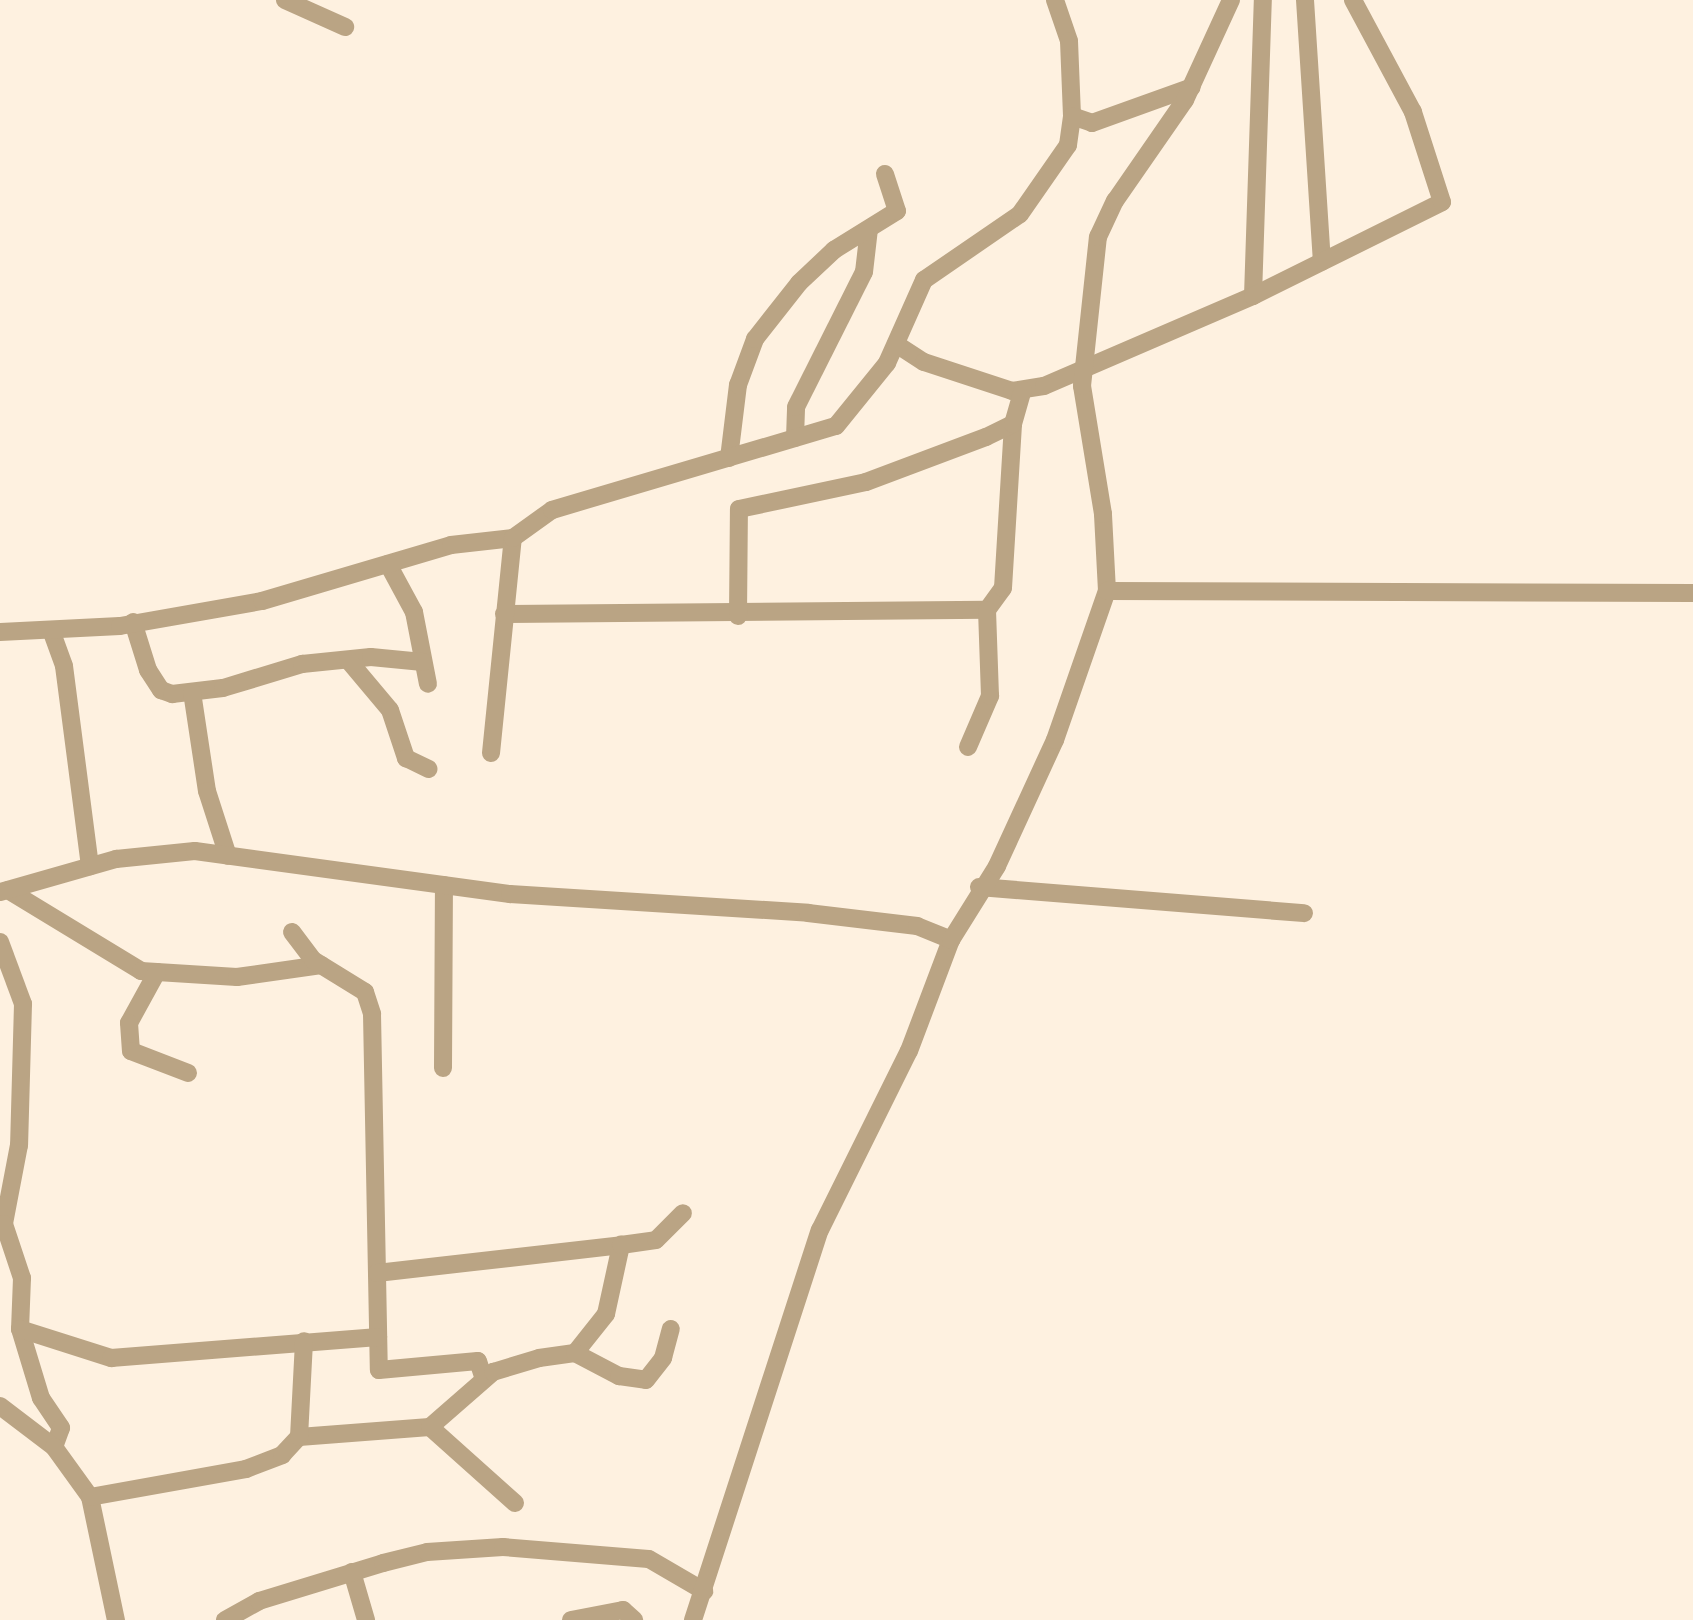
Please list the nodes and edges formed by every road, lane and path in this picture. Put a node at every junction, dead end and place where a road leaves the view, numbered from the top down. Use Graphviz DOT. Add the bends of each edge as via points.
graph roads {
  1 [pos="285,0"];
  2 [pos="1055,0"];
  3 [pos="1231,0"];
  4 [pos="1263,0"];
  5 [pos="1305,0"];
  6 [pos="1353,0"];
  7 [pos="345,27"];
  8 [pos="1192,87"];
  9 [pos="1072,116"];
  10 [pos="885,174"];
  11 [pos="869,229"];
  12 [pos="1322,261"];
  13 [pos="1253,296"];
  14 [pos="895,344"];
  15 [pos="1084,368"];
  16 [pos="1023,390"];
  17 [pos="1013,424"];
  18 [pos="795,438"];
  19 [pos="729,458"];
  20 [pos="513,538"];
  21 [pos="388,564"];
  22 [pos="1108,591"];
  23 [pos="1693,593"];
  24 [pos="987,610"];
  25 [pos="504,614"];
  26 [pos="738,616"];
  27 [pos="133,622"];
  28 [pos="51,630"];
  29 [pos="0,632"];
  30 [pos="348,660"];
  31 [pos="424,662"];
  32 [pos="428,684"];
  33 [pos="192,692"];
  34 [pos="968,747"];
  35 [pos="491,753"];
  36 [pos="429,769"];
  37 [pos="228,856"];
  38 [pos="90,866"];
  39 [pos="444,886"];
  40 [pos="979,887"];
  41 [pos="4,891"];
  42 [pos="1304,913"];
  43 [pos="292,932"];
  44 [pos="951,940"];
  45 [pos="0,942"];
  46 [pos="321,965"];
  47 [pos="157,972"];
  48 [pos="443,1068"];
  49 [pos="188,1073"];
  50 [pos="684,1213"];
  51 [pos="621,1245"];
  52 [pos="377,1273"];
  53 [pos="20,1329"];
  54 [pos="671,1329"];
  55 [pos="378,1337"];
  56 [pos="304,1341"];
  57 [pos="575,1353"];
  58 [pos="484,1379"];
  59 [pos="0,1406"];
  60 [pos="430,1427"];
  61 [pos="299,1437"];
  62 [pos="54,1447"];
  63 [pos="90,1497"];
  64 [pos="515,1503"];
  65 [pos="352,1572"];
  66 [pos="704,1591"];
  67 [pos="116,1620"];
  68 [pos="225,1620"];
  69 [pos="366,1620"];
  70 [pos="571,1620"];
  71 [pos="634,1620"];
  72 [pos="693,1620"];
  1 -- 7 [label="street"];
  2 -- 9 [label="street" via="1069,41"];
  3 -- 8 [label="street"];
  4 -- 13 [label="street"];
  5 -- 12 [label="street"];
  6 -- 12 [label="street" via="1413,112 1442,202"];
  8 -- 9 [label="street" via="1092,123"];
  8 -- 15 [label="street" via="1098,237"];
  9 -- 14 [label="street" via="1068,145 1020,214 924,280"];
  10 -- 11 [label="street" via="897,211"];
  11 -- 18 [label="street" via="864,272 796,407"];
  11 -- 19 [label="street" via="799,283 755,339 738,385"];
  12 -- 13 [label="street"];
  13 -- 15 [label="street"];
  14 -- 16 [label="street" via="950,372"];
  14 -- 18 [label="street" via="860,403 836,426"];
  15 -- 16 [label="street"];
  15 -- 22 [label="street"];
  16 -- 17 [label="street"];
  17 -- 24 [label="street" via="1003,588"];
  17 -- 26 [label="street" via="866,482 739,509"];
  18 -- 19 [label="street"];
  19 -- 20 [label="street" via="552,510"];
  20 -- 21 [label="street" via="451,545"];
  20 -- 25 [label="street"];
  21 -- 27 [label="street" via="262,601"];
  21 -- 31 [label="street" via="414,612"];
  22 -- 23 [label="street"];
  22 -- 40 [label="street" via="1055,740 996,866"];
  24 -- 26 [label="street"];
  24 -- 34 [label="street" via="990,696"];
  25 -- 26 [label="street"];
  25 -- 35 [label="street"];
  27 -- 28 [label="street"];
  27 -- 33 [label="street" via="161,690"];
  28 -- 29 [label="street"];
  28 -- 38 [label="street" via="64,666"];
  30 -- 31 [label="street"];
  30 -- 33 [label="street"];
  30 -- 36 [label="street" via="390,710 406,758"];
  31 -- 32 [label="street"];
  33 -- 37 [label="street" via="207,791"];
  37 -- 38 [label="street" via="195,851"];
  37 -- 39 [label="street"];
  38 -- 41 [label="street"];
  39 -- 44 [label="street" via="807,913 917,926"];
  39 -- 48 [label="street"];
  40 -- 42 [label="street"];
  40 -- 44 [label="street"];
  41 -- 47 [label="street" via="106,954"];
  43 -- 46 [label="street"];
  44 -- 66 [label="street" via="909,1051 820,1230"];
  45 -- 53 [label="street" via="23,1004 19,1145 4,1224 22,1278"];
  46 -- 47 [label="street" via="237,977"];
  46 -- 52 [label="street" via="365,992 372,1014"];
  47 -- 49 [label="street" via="129,1023 131,1051"];
  50 -- 51 [label="street" via="656,1240"];
  51 -- 52 [label="street"];
  51 -- 57 [label="street" via="606,1314"];
  52 -- 55 [label="street"];
  53 -- 56 [label="street" via="111,1358"];
  53 -- 62 [label="street" via="41,1398 61,1428"];
  54 -- 57 [label="street" via="663,1359 646,1380 620,1377"];
  55 -- 56 [label="street"];
  55 -- 58 [label="street" via="379,1370 478,1362"];
  56 -- 61 [label="street"];
  57 -- 58 [label="street" via="539,1358"];
  58 -- 60 [label="street"];
  59 -- 62 [label="street"];
  60 -- 61 [label="street"];
  60 -- 64 [label="street" via="474,1460"];
  61 -- 63 [label="street" via="282,1455 246,1469"];
  62 -- 63 [label="street"];
  63 -- 67 [label="street"];
  65 -- 66 [label="street" via="427,1552 503,1547 649,1559"];
  65 -- 68 [label="street" via="259,1601"];
  65 -- 69 [label="street"];
  66 -- 72 [label="street"];
  70 -- 71 [label="street" via="623,1610"];
}
